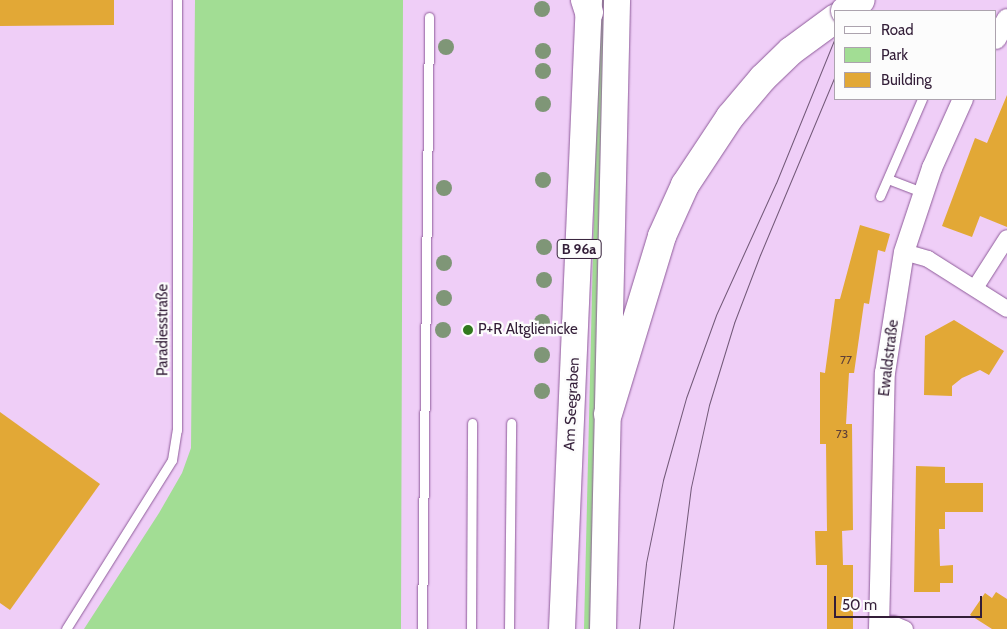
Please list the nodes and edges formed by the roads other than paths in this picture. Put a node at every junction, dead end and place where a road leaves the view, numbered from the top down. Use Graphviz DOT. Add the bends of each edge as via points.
graph roads {
  1 [pos="177,0"];
  2 [pos="617,0"];
  3 [pos="861,0"];
  4 [pos="588,4"];
  5 [pos="846,10"];
  6 [pos="429,17"];
  7 [pos="834,19"];
  8 [pos="922,100"];
  9 [pos="963,100"];
  10 [pos="888,179"];
  11 [pos="924,193"];
  12 [pos="880,196"];
  13 [pos="1007,238"];
  14 [pos="904,252"];
  15 [pos="975,288"];
  16 [pos="1007,309"];
  17 [pos="608,414"];
  18 [pos="472,423"];
  19 [pos="511,423"];
  20 [pos="879,626"];
  21 [pos="66,629"];
  22 [pos="422,629"];
  23 [pos="471,629"];
  24 [pos="510,629"];
  25 [pos="562,629"];
  26 [pos="603,629"];
  27 [pos="905,629"];
  1 -- 21 [label="lane, Paradiesstraße" via="177,430 172,460"];
  2 -- 17 [label="main road, B 96a"];
  3 -- 5 [label="highway, bridge"];
  4 -- 25 [label="main road, Am Seegraben / B 96a"];
  6 -- 22 [label="lane"];
  7 -- 17 [label="highway" via="791,51 730,117 685,185 662,236"];
  8 -- 10 [label="lane"];
  9 -- 11 [label="street, Ewaldstraße"];
  10 -- 11 [label="lane"];
  10 -- 12 [label="lane"];
  11 -- 14 [label="street, Ewaldstraße"];
  13 -- 15 [label="street"];
  14 -- 15 [label="street" via="928,259"];
  14 -- 20 [label="street, Ewaldstraße" via="885,373"];
  15 -- 16 [label="street"];
  17 -- 26 [label="main road, B 96a"];
  18 -- 23 [label="lane"];
  19 -- 24 [label="lane"];
  20 -- 27 [label="street" via="893,624"];
}
